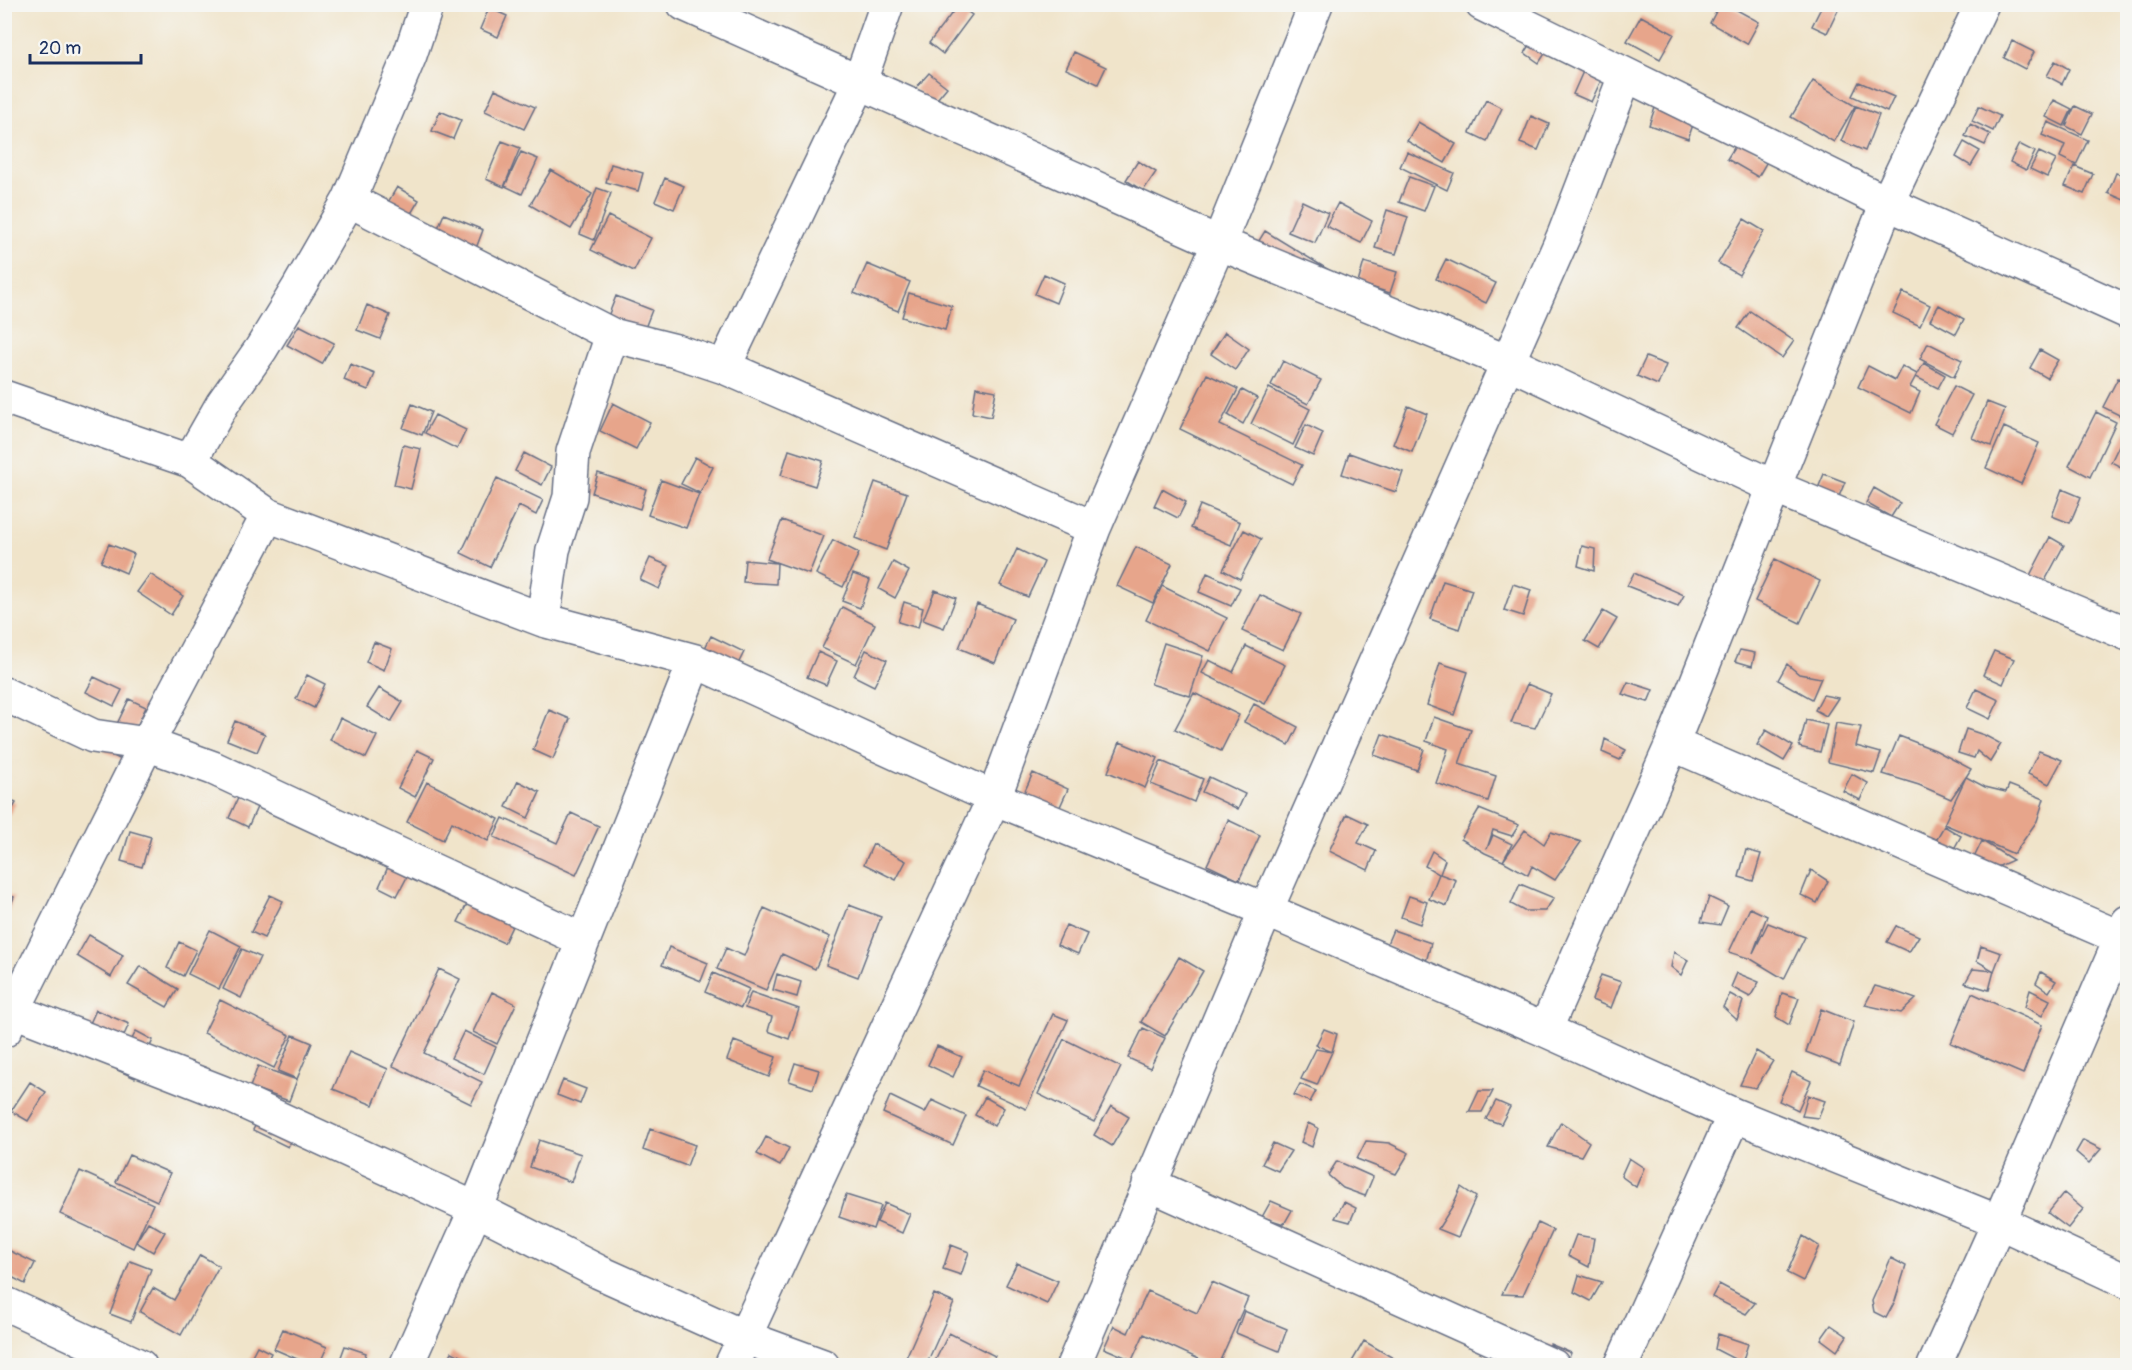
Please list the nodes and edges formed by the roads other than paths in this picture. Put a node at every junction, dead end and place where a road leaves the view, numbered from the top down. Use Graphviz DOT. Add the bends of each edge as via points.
graph roads {
  1 [pos="427,4"];
  2 [pos="684,4"];
  3 [pos="887,4"];
  4 [pos="1316,4"];
  5 [pos="1482,4"];
  6 [pos="1982,4"];
  7 [pos="1625,76"];
  8 [pos="859,84"];
  9 [pos="349,200"];
  10 [pos="1887,203"];
  11 [pos="1219,243"];
  12 [pos="2127,312"];
  13 [pos="612,335"];
  14 [pos="1510,363"];
  15 [pos="724,367"];
  16 [pos="4,397"];
  17 [pos="190,461"];
  18 [pos="1774,487"];
  19 [pos="268,515"];
  20 [pos="1094,528"];
  21 [pos="543,620"];
  22 [pos="2127,634"];
  23 [pos="696,661"];
  24 [pos="4,694"];
  25 [pos="147,744"];
  26 [pos="1672,744"];
  27 [pos="994,798"];
  28 [pos="1266,910"];
  29 [pos="2124,930"];
  30 [pos="583,940"];
  31 [pos="7,1016"];
  32 [pos="1545,1030"];
  33 [pos="1734,1115"];
  34 [pos="1149,1184"];
  35 [pos="476,1209"];
  36 [pos="1999,1222"];
  37 [pos="2127,1282"];
  38 [pos="4,1303"];
  39 [pos="738,1351"];
  40 [pos="140,1365"];
  41 [pos="406,1365"];
  42 [pos="823,1365"];
  43 [pos="1073,1365"];
  44 [pos="1552,1365"];
  45 [pos="1621,1365"];
  46 [pos="1934,1365"];
  1 -- 9 [label="street" via="410,55"];
  2 -- 8 [label="street"];
  3 -- 8 [label="street"];
  4 -- 11 [label="street"];
  5 -- 7 [label="street"];
  6 -- 10 [label="street"];
  7 -- 10 [label="street"];
  7 -- 14 [label="street"];
  8 -- 11 [label="street"];
  8 -- 15 [label="street"];
  9 -- 13 [label="street"];
  9 -- 17 [label="street"];
  10 -- 12 [label="street"];
  10 -- 18 [label="street"];
  11 -- 14 [label="street"];
  11 -- 20 [label="street"];
  13 -- 15 [label="street"];
  13 -- 21 [label="street" via="573,452 570,497 553,550"];
  14 -- 18 [label="street"];
  14 -- 28 [label="street"];
  15 -- 20 [label="street"];
  16 -- 17 [label="street"];
  17 -- 19 [label="street"];
  18 -- 22 [label="street"];
  18 -- 26 [label="street"];
  19 -- 21 [label="street"];
  19 -- 25 [label="street"];
  20 -- 27 [label="street"];
  21 -- 23 [label="street"];
  23 -- 27 [label="street"];
  23 -- 30 [label="street"];
  24 -- 25 [label="street" via="93,736"];
  25 -- 30 [label="street" via="213,768"];
  25 -- 31 [label="street"];
  26 -- 29 [label="street"];
  26 -- 32 [label="street"];
  27 -- 28 [label="street"];
  27 -- 39 [label="street"];
  28 -- 32 [label="street"];
  28 -- 34 [label="street"];
  29 -- 36 [label="street"];
  30 -- 35 [label="street"];
  31 -- 35 [label="street" via="224,1093"];
  32 -- 33 [label="street"];
  33 -- 36 [label="street"];
  33 -- 45 [label="street"];
  34 -- 43 [label="street"];
  34 -- 44 [label="street"];
  35 -- 39 [label="street" via="599,1272"];
  35 -- 41 [label="street"];
  36 -- 37 [label="street"];
  36 -- 46 [label="street"];
  38 -- 40 [label="street"];
  39 -- 42 [label="street"];
}
